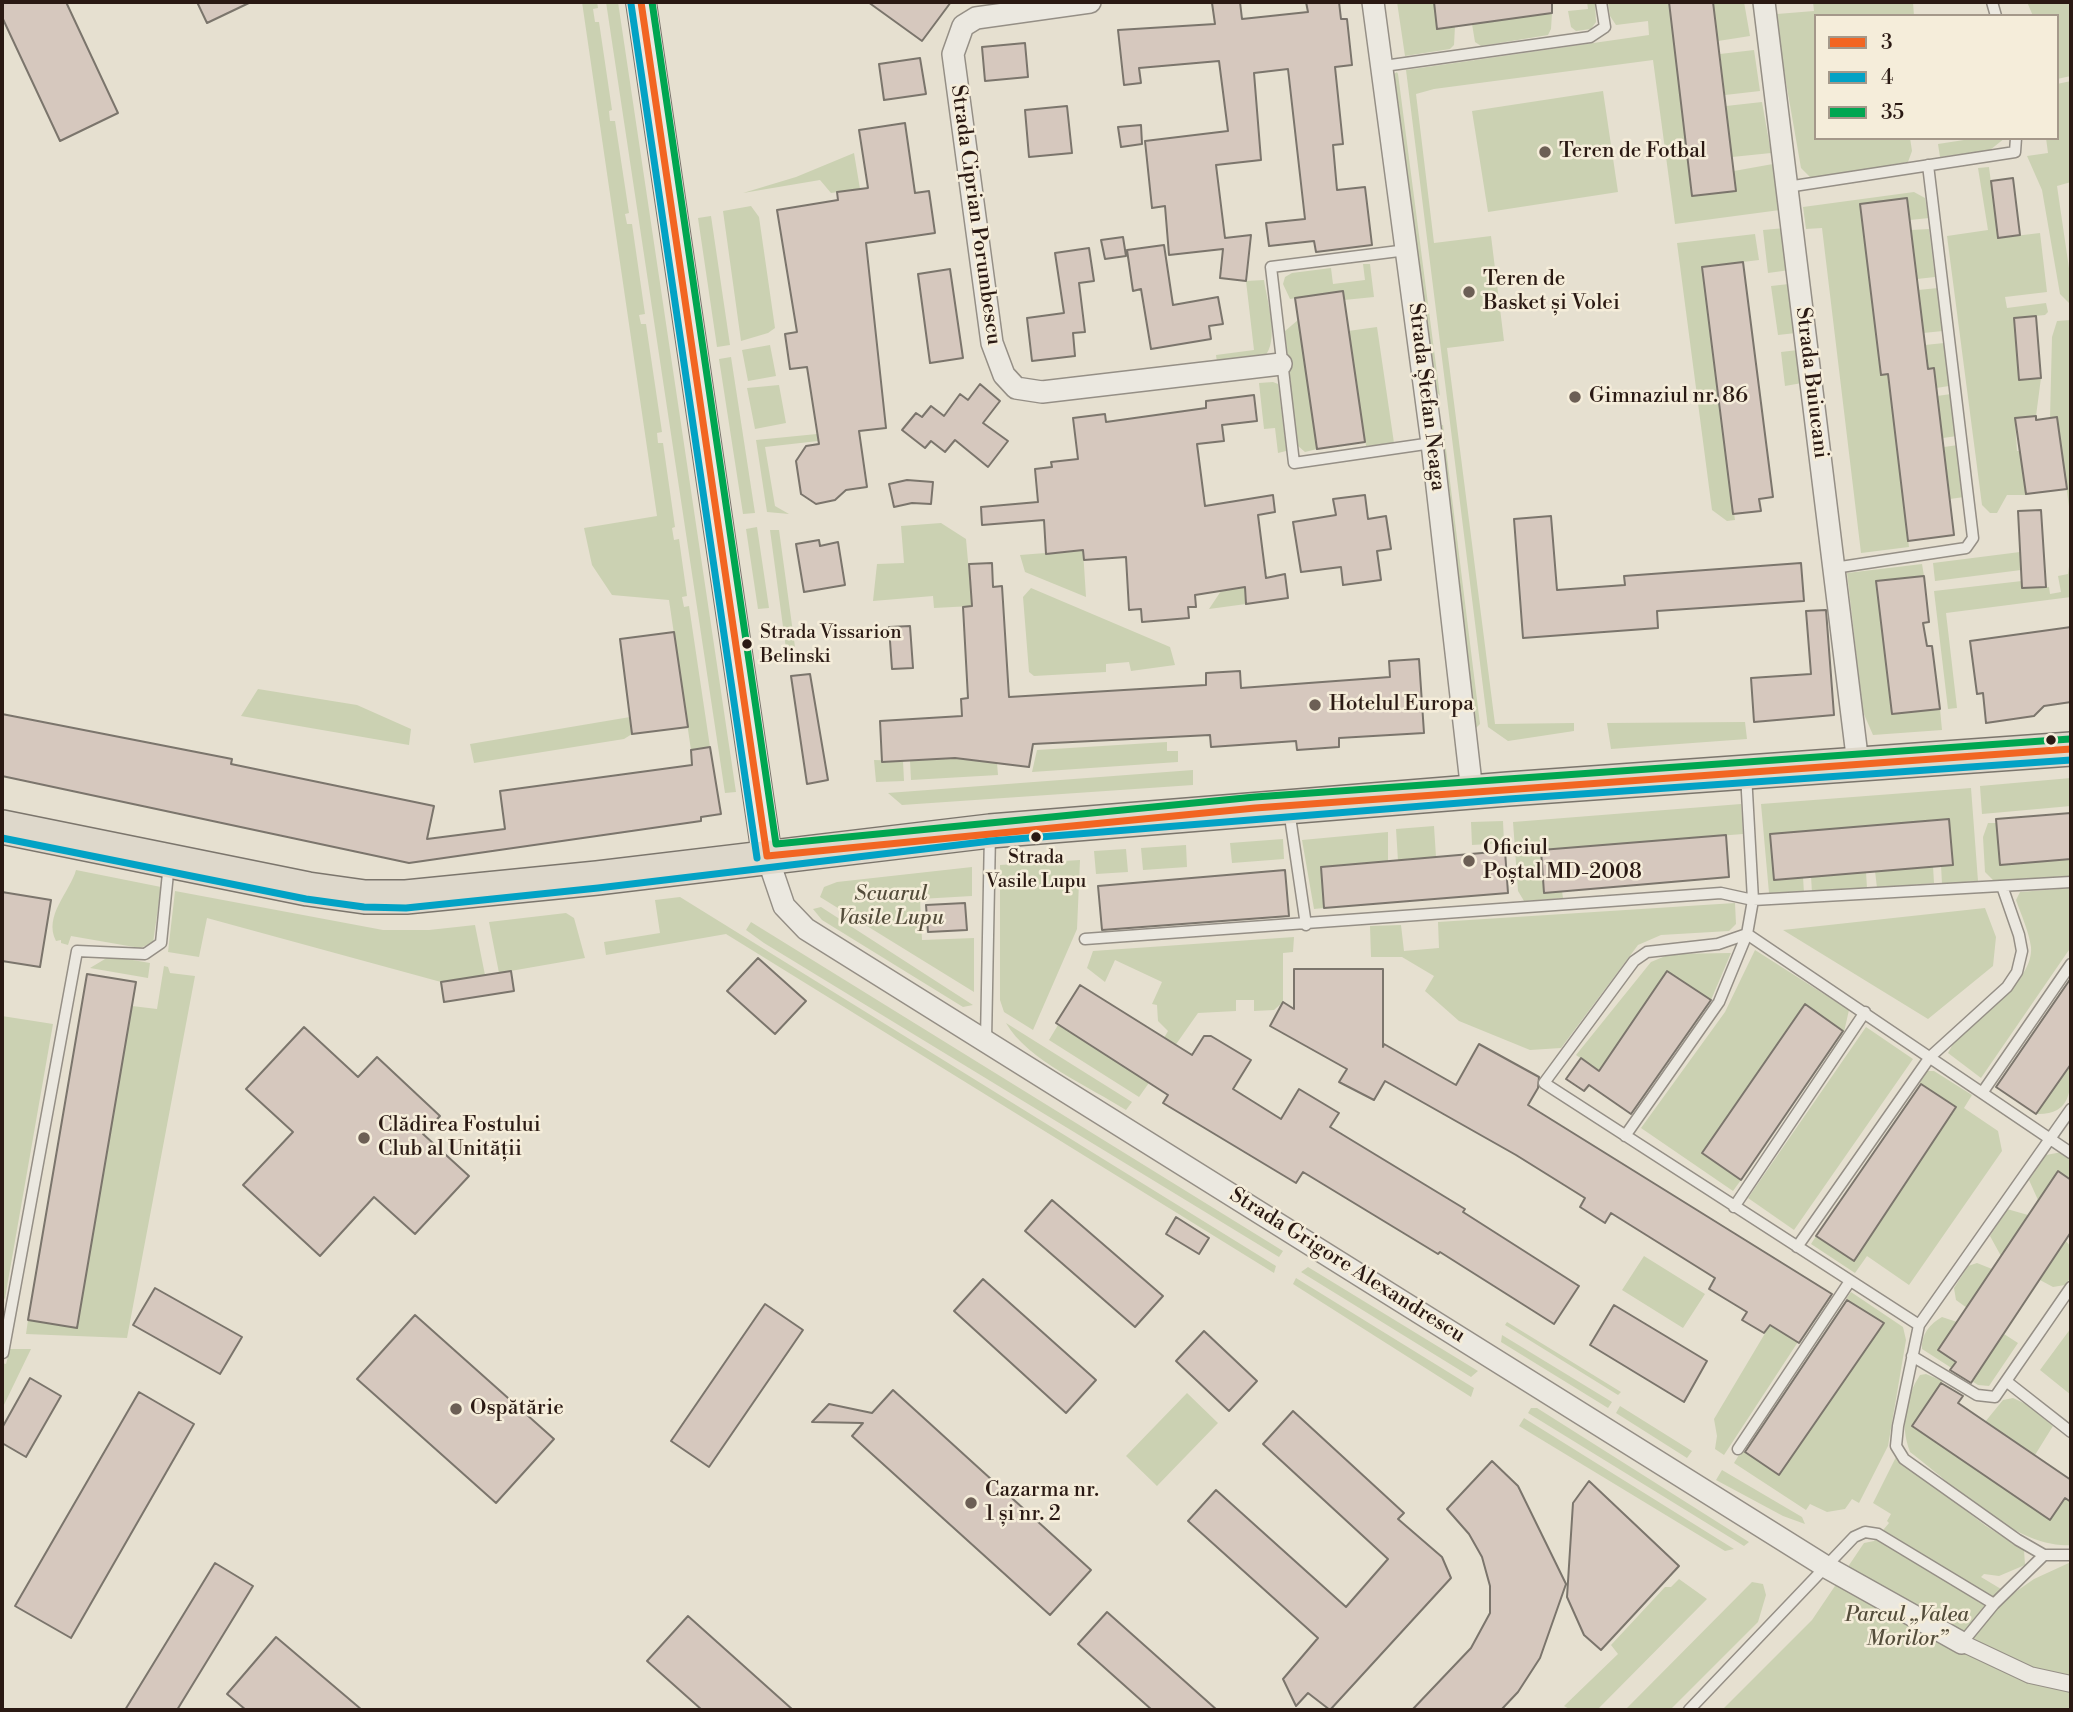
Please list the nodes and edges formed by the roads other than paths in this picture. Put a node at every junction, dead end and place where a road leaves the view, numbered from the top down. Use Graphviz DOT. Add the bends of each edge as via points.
graph roads {
  1 [pos="641,2"];
  2 [pos="1090,2"];
  3 [pos="1373,2"];
  4 [pos="1601,2"];
  5 [pos="1764,2"];
  6 [pos="1384,66"];
  7 [pos="2016,140"];
  8 [pos="1928,165"];
  9 [pos="1787,187"];
  10 [pos="1408,250"];
  11 [pos="1281,364"];
  12 [pos="1432,443"];
  13 [pos="1834,568"];
  14 [pos="2071,750"];
  15 [pos="1858,764"];
  16 [pos="1746,772"];
  17 [pos="1472,792"];
  18 [pos="1288,807"];
  19 [pos="2,827"];
  20 [pos="990,831"];
  21 [pos="767,856"];
  22 [pos="170,860"];
  23 [pos="2071,882"];
  24 [pos="2002,886"];
  25 [pos="1753,900"];
  26 [pos="1306,925"];
  27 [pos="1747,934"];
  28 [pos="1085,939"];
  29 [pos="2071,964"];
  30 [pos="1865,1012"];
  31 [pos="986,1040"];
  32 [pos="1930,1057"];
  33 [pos="1982,1093"];
  34 [pos="2071,1110"];
  35 [pos="1625,1136"];
  36 [pos="2049,1139"];
  37 [pos="2071,1153"];
  38 [pos="1734,1207"];
  39 [pos="1797,1247"];
  40 [pos="1850,1281"];
  41 [pos="2071,1287"];
  42 [pos="1919,1325"];
  43 [pos="3,1353"];
  44 [pos="1912,1356"];
  45 [pos="2006,1381"];
  46 [pos="2071,1432"];
  47 [pos="1738,1449"];
  48 [pos="2044,1555"];
  49 [pos="2071,1555"];
  50 [pos="1828,1568"];
  51 [pos="1994,1604"];
  52 [pos="1962,1643"];
  53 [pos="2071,1684"];
  54 [pos="1689,1710"];
  1 -- 21 [label="main road"];
  2 -- 11 [label="street, Strada Ciprian Porumbescu" via="976,18 963,26 953,54 992,343 1004,375 1016,388 1042,392"];
  3 -- 6 [label="street, Strada Ștefan Neaga"];
  4 -- 6 [label="lane" via="1605,27 1590,37"];
  5 -- 9 [label="street, Strada Buiucani"];
  6 -- 10 [label="street, Strada Ștefan Neaga"];
  7 -- 8 [label="lane" via="2015,152"];
  8 -- 9 [label="lane"];
  8 -- 13 [label="lane" via="1973,538 1966,548"];
  9 -- 13 [label="street, Strada Buiucani"];
  10 -- 11 [label="lane" via="1271,267"];
  10 -- 12 [label="street, Strada Ștefan Neaga"];
  11 -- 12 [label="lane" via="1294,463"];
  12 -- 17 [label="street, Strada Ștefan Neaga"];
  13 -- 15 [label="street, Strada Buiucani"];
  14 -- 15 [label="main road"];
  15 -- 16 [label="main road"];
  16 -- 17 [label="main road"];
  16 -- 25 [label="lane"];
  17 -- 18 [label="main road"];
  18 -- 20 [label="main road"];
  18 -- 26 [label="lane"];
  19 -- 22 [label="main road"];
  20 -- 21 [label="main road"];
  20 -- 31 [label="lane"];
  21 -- 22 [label="main road" via="406,897 308,889"];
  21 -- 31 [label="street, Strada Grigore Alexandrescu" via="785,906 806,929"];
  22 -- 43 [label="lane" via="161,943 145,954 77,951"];
  23 -- 24 [label="lane"];
  24 -- 25 [label="lane"];
  24 -- 32 [label="lane" via="2022,951 2017,972 2007,987"];
  25 -- 26 [label="lane" via="1721,893"];
  25 -- 27 [label="lane"];
  26 -- 28 [label="lane"];
  27 -- 30 [label="lane"];
  27 -- 35 [label="lane" via="1719,1003"];
  27 -- 35 [label="lane" via="1718,944 1639,955 1544,1083"];
  29 -- 33 [label="lane"];
  30 -- 32 [label="lane"];
  30 -- 38 [label="lane"];
  31 -- 50 [label="street, Strada Grigore Alexandrescu"];
  32 -- 33 [label="lane"];
  32 -- 39 [label="lane"];
  33 -- 36 [label="lane"];
  34 -- 36 [label="lane"];
  35 -- 38 [label="lane"];
  36 -- 37 [label="lane"];
  36 -- 42 [label="lane"];
  38 -- 39 [label="lane"];
  39 -- 40 [label="lane"];
  40 -- 42 [label="lane"];
  40 -- 47 [label="lane"];
  41 -- 45 [label="lane"];
  42 -- 44 [label="lane"];
  44 -- 45 [label="lane" via="1977,1395 1995,1397"];
  44 -- 48 [label="lane" via="1896,1446 1904,1459"];
  45 -- 46 [label="lane"];
  48 -- 49 [label="lane"];
  48 -- 51 [label="lane"];
  50 -- 51 [label="lane" via="1854,1537 1871,1532"];
  50 -- 52 [label="street, Strada Grigore Alexandrescu"];
  50 -- 54 [label="lane"];
  51 -- 52 [label="lane"];
  52 -- 53 [label="street" via="2030,1675"];
}
